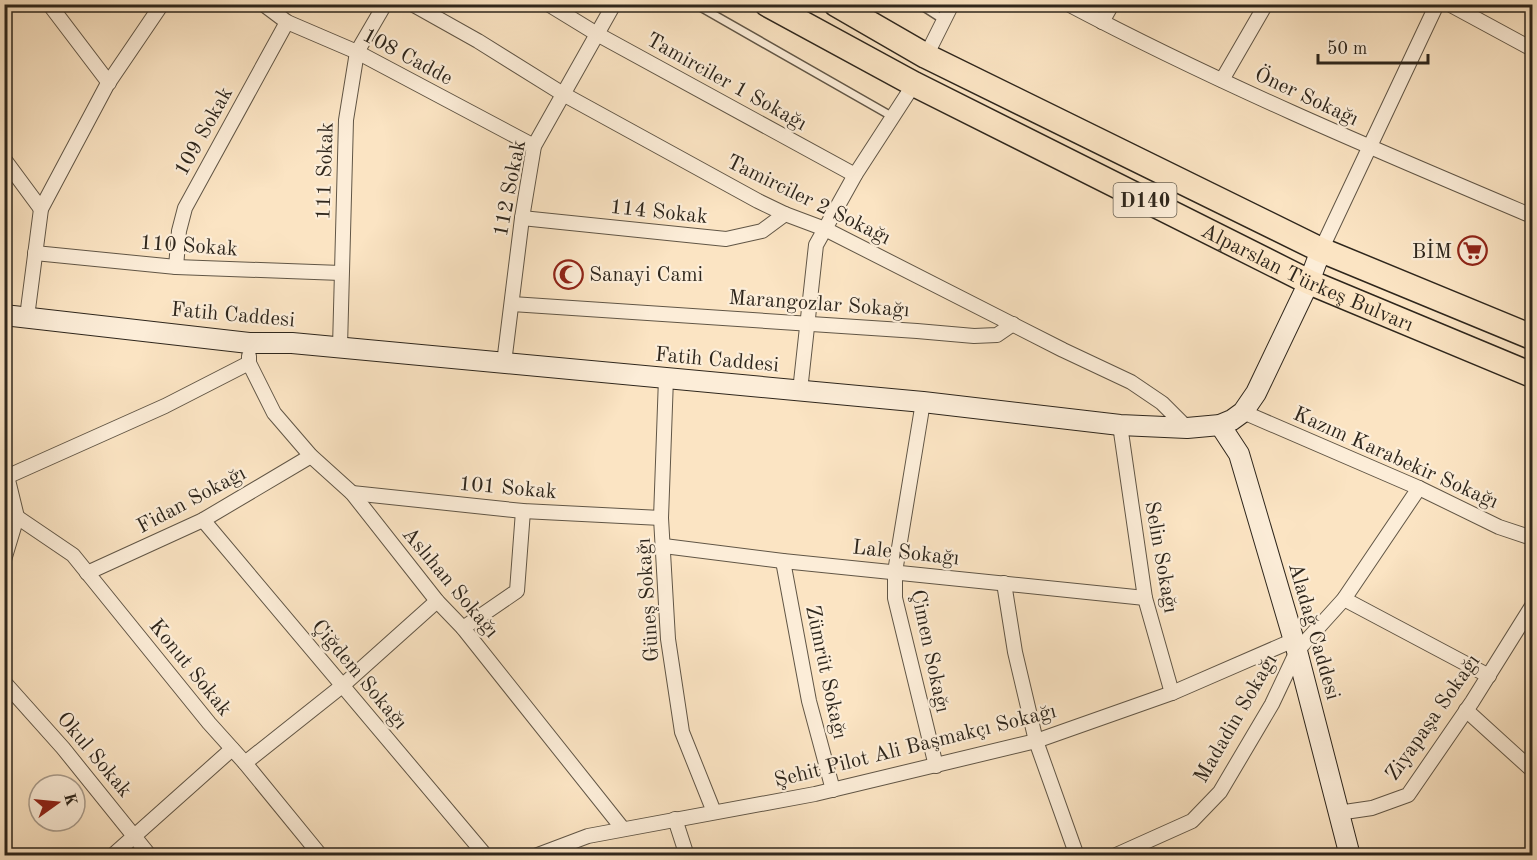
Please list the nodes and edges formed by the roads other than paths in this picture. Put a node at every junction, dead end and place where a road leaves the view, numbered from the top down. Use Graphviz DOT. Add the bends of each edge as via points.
graph roads {
  1 [pos="49,4"];
  2 [pos="162,4"];
  3 [pos="263,4"];
  4 [pos="385,4"];
  5 [pos="412,4"];
  6 [pos="548,4"];
  7 [pos="614,4"];
  8 [pos="695,4"];
  9 [pos="767,4"];
  10 [pos="836,4"];
  11 [pos="919,4"];
  12 [pos="952,4"];
  13 [pos="1068,4"];
  14 [pos="1112,4"];
  15 [pos="1266,4"];
  16 [pos="1437,4"];
  17 [pos="1449,4"];
  18 [pos="944,20"];
  19 [pos="287,22"];
  20 [pos="1101,22"];
  21 [pos="597,34"];
  22 [pos="1533,49"];
  23 [pos="357,52"];
  24 [pos="926,56"];
  25 [pos="1222,80"];
  26 [pos="109,83"];
  27 [pos="914,84"];
  28 [pos="563,93"];
  29 [pos="893,117"];
  30 [pos="534,146"];
  31 [pos="1369,147"];
  32 [pos="4,159"];
  33 [pos="855,175"];
  34 [pos="41,209"];
  35 [pos="785,214"];
  36 [pos="1533,216"];
  37 [pos="522,218"];
  38 [pos="825,229"];
  39 [pos="1321,250"];
  40 [pos="35,253"];
  41 [pos="176,267"];
  42 [pos="341,273"];
  43 [pos="1309,282"];
  44 [pos="512,304"];
  45 [pos="4,315"];
  46 [pos="27,317"];
  47 [pos="807,324"];
  48 [pos="1013,324"];
  49 [pos="1533,337"];
  50 [pos="249,343"];
  51 [pos="340,347"];
  52 [pos="249,363"];
  53 [pos="504,363"];
  54 [pos="1533,375"];
  55 [pos="666,378"];
  56 [pos="800,391"];
  57 [pos="923,402"];
  58 [pos="1243,412"];
  59 [pos="1220,424"];
  60 [pos="1120,425"];
  61 [pos="1187,428"];
  62 [pos="311,456"];
  63 [pos="5,476"];
  64 [pos="1419,488"];
  65 [pos="352,493"];
  66 [pos="523,511"];
  67 [pos="17,517"];
  68 [pos="662,518"];
  69 [pos="203,520"];
  70 [pos="1533,538"];
  71 [pos="664,546"];
  72 [pos="4,560"];
  73 [pos="783,561"];
  74 [pos="895,572"];
  75 [pos="87,573"];
  76 [pos="1004,583"];
  77 [pos="1145,598"];
  78 [pos="1344,599"];
  79 [pos="437,601"];
  80 [pos="1533,606"];
  81 [pos="463,628"];
  82 [pos="1295,646"];
  83 [pos="1489,676"];
  84 [pos="4,682"];
  85 [pos="342,686"];
  86 [pos="1172,693"];
  87 [pos="1466,710"];
  88 [pos="1036,741"];
  89 [pos="232,749"];
  90 [pos="245,763"];
  91 [pos="936,766"];
  92 [pos="1533,770"];
  93 [pos="832,790"];
  94 [pos="714,812"];
  95 [pos="1338,813"];
  96 [pos="675,819"];
  97 [pos="623,830"];
  98 [pos="135,835"];
  99 [pos="112,855"];
  100 [pos="150,855"];
  101 [pos="321,855"];
  102 [pos="486,855"];
  103 [pos="535,855"];
  104 [pos="687,855"];
  105 [pos="1077,855"];
  106 [pos="1114,855"];
  107 [pos="1350,855"];
  1 -- 26 [label="street"];
  2 -- 26 [label="street"];
  3 -- 19 [label="street, 108 Cadde"];
  4 -- 23 [label="street, 111 Sokak"];
  5 -- 28 [label="street, Tamirciler 2 Sokağı"];
  6 -- 21 [label="street, Tamirciler 1 Sokağı"];
  7 -- 21 [label="street, 112 Sokak"];
  8 -- 29 [label="lane"];
  9 -- 27 [label="highway, Alparslan Türkeş Bulvarı / D140"];
  10 -- 24 [label="highway, Alparslan Türkeş Bulvarı / D140"];
  11 -- 18 [label="lane"];
  12 -- 18 [label="street"];
  13 -- 20 [label="street, Öner Sokağı"];
  14 -- 20 [label="street"];
  15 -- 25 [label="street"];
  16 -- 31 [label="street"];
  17 -- 22 [label="street"];
  18 -- 24 [label="street"];
  19 -- 23 [label="street, 108 Cadde"];
  19 -- 41 [label="street, 109 Sokak" via="185,208"];
  20 -- 25 [label="street, Öner Sokağı"];
  21 -- 28 [label="street, 112 Sokak"];
  21 -- 33 [label="street, Tamirciler 1 Sokağı"];
  23 -- 30 [label="street, 108 Cadde"];
  23 -- 42 [label="street, 111 Sokak" via="346,120"];
  24 -- 39 [label="highway, Alparslan Türkeş Bulvarı / D140"];
  25 -- 31 [label="street, Öner Sokağı"];
  26 -- 34 [label="street"];
  27 -- 29 [label="street"];
  27 -- 43 [label="highway, Alparslan Türkeş Bulvarı / D140"];
  28 -- 30 [label="street, 112 Sokak"];
  28 -- 35 [label="street, Tamirciler 2 Sokağı"];
  29 -- 33 [label="street"];
  30 -- 37 [label="street, 112 Sokak"];
  31 -- 36 [label="street, Öner Sokağı"];
  31 -- 39 [label="street"];
  32 -- 34 [label="street"];
  33 -- 38 [label="street"];
  34 -- 40 [label="street"];
  35 -- 37 [label="street, 114 Sokak" via="762,231 726,239"];
  35 -- 38 [label="street, Tamirciler 2 Sokağı"];
  37 -- 44 [label="street, 112 Sokak"];
  38 -- 47 [label="street" via="816,245"];
  38 -- 48 [label="street, Tamirciler 2 Sokağı"];
  39 -- 43 [label="main road"];
  39 -- 49 [label="highway, Alparslan Türkeş Bulvarı / D140"];
  40 -- 41 [label="street, 110 Sokak"];
  40 -- 46 [label="street"];
  41 -- 42 [label="street, 110 Sokak"];
  42 -- 51 [label="street, 111 Sokak"];
  43 -- 54 [label="highway, Alparslan Türkeş Bulvarı / D140"];
  43 -- 58 [label="main road"];
  44 -- 47 [label="street, Marangozlar Sokağı"];
  44 -- 53 [label="street, 112 Sokak"];
  45 -- 46 [label="main road, Fatih Caddesi"];
  46 -- 50 [label="main road, Fatih Caddesi"];
  47 -- 48 [label="street, Marangozlar Sokağı" via="974,336 997,335"];
  47 -- 56 [label="street"];
  48 -- 61 [label="street, Tamirciler 2 Sokağı" via="1131,382 1162,403"];
  50 -- 51 [label="main road, Fatih Caddesi"];
  50 -- 52 [label="street"];
  51 -- 53 [label="main road, Fatih Caddesi"];
  52 -- 62 [label="street, Aslıhan Sokağı" via="274,413"];
  52 -- 63 [label="street" via="165,406"];
  53 -- 55 [label="main road, Fatih Caddesi"];
  55 -- 56 [label="main road, Fatih Caddesi"];
  55 -- 68 [label="street, Güneş Sokağı"];
  56 -- 57 [label="main road, Fatih Caddesi"];
  57 -- 60 [label="main road, Fatih Caddesi"];
  57 -- 74 [label="street, Çimen Sokağı"];
  58 -- 59 [label="main road, Fatih Caddesi"];
  58 -- 64 [label="street, Kazım Karabekir Sokağı"];
  59 -- 61 [label="main road, Fatih Caddesi"];
  59 -- 82 [label="main road, Aladağ Caddesi" via="1239,454"];
  60 -- 61 [label="main road, Fatih Caddesi"];
  60 -- 77 [label="street, Selin Sokağı"];
  62 -- 65 [label="street, Aslıhan Sokağı"];
  62 -- 69 [label="street, Fidan Sokağı"];
  63 -- 67 [label="street"];
  64 -- 70 [label="street, Kazım Karabekir Sokağı"];
  64 -- 78 [label="street, Şehit Pilot Ali Başmakçı Sokağı"];
  65 -- 66 [label="street, 101 Sokak"];
  65 -- 79 [label="street, Aslıhan Sokağı"];
  66 -- 68 [label="street, 101 Sokak"];
  66 -- 81 [label="street" via="517,591"];
  67 -- 72 [label="street"];
  67 -- 75 [label="street, Konut Sokak" via="73,555"];
  68 -- 71 [label="street, Güneş Sokağı"];
  69 -- 75 [label="street, Fidan Sokağı"];
  69 -- 85 [label="street, Çiğdem Sokağı"];
  71 -- 73 [label="street, Lale Sokağı"];
  71 -- 94 [label="street, Güneş Sokağı" via="668,639 682,732"];
  73 -- 74 [label="street, Lale Sokağı"];
  73 -- 93 [label="street, Zümrüt Sokağı" via="809,701"];
  74 -- 76 [label="street, Lale Sokağı"];
  74 -- 91 [label="street, Çimen Sokağı" via="895,598"];
  75 -- 89 [label="street, Konut Sokak"];
  76 -- 77 [label="street, Lale Sokağı"];
  76 -- 88 [label="street"];
  77 -- 86 [label="street, Selin Sokağı"];
  78 -- 82 [label="street, Şehit Pilot Ali Başmakçı Sokağı"];
  78 -- 83 [label="street"];
  79 -- 81 [label="street, Aslıhan Sokağı"];
  79 -- 85 [label="street"];
  80 -- 83 [label="street, Ziyapaşa Sokağı"];
  81 -- 97 [label="street, Aslıhan Sokağı"];
  82 -- 86 [label="street, Şehit Pilot Ali Başmakçı Sokağı"];
  82 -- 95 [label="main road, Aladağ Caddesi"];
  82 -- 106 [label="street, Madadin Sokağı" via="1272,705 1220,792 1192,821"];
  83 -- 87 [label="street, Ziyapaşa Sokağı"];
  84 -- 98 [label="street, Okul Sokak"];
  85 -- 90 [label="street"];
  85 -- 102 [label="street, Çiğdem Sokağı"];
  86 -- 88 [label="street, Şehit Pilot Ali Başmakçı Sokağı"];
  87 -- 92 [label="street"];
  87 -- 95 [label="street, Ziyapaşa Sokağı" via="1408,795 1372,808"];
  88 -- 91 [label="street, Şehit Pilot Ali Başmakçı Sokağı"];
  88 -- 105 [label="street"];
  89 -- 90 [label="street, Konut Sokak"];
  89 -- 98 [label="street"];
  90 -- 101 [label="street, Konut Sokak"];
  91 -- 93 [label="street, Şehit Pilot Ali Başmakçı Sokağı"];
  93 -- 94 [label="street, Şehit Pilot Ali Başmakçı Sokağı"];
  94 -- 96 [label="street, Şehit Pilot Ali Başmakçı Sokağı"];
  95 -- 107 [label="main road, Aladağ Caddesi"];
  96 -- 97 [label="street, Şehit Pilot Ali Başmakçı Sokağı"];
  96 -- 104 [label="street"];
  97 -- 103 [label="street, Şehit Pilot Ali Başmakçı Sokağı" via="588,836"];
  98 -- 99 [label="street"];
  98 -- 100 [label="street, Okul Sokak"];
}
